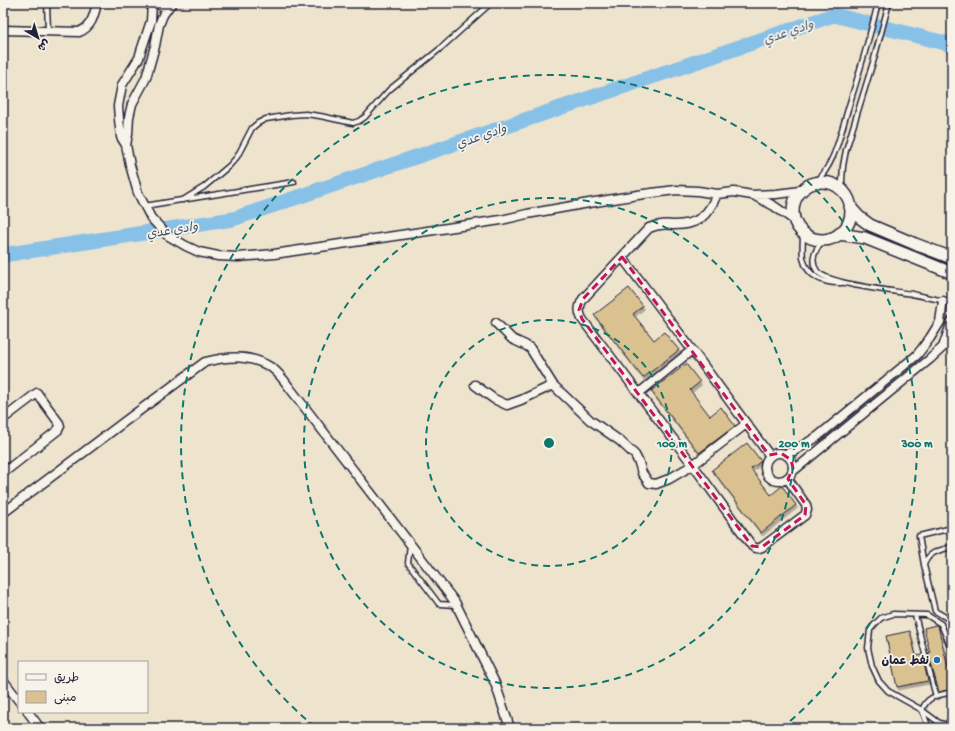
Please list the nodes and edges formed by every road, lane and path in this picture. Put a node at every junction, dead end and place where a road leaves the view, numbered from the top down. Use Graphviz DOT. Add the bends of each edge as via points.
graph roads {
  1 [pos="47,3"];
  2 [pos="97,3"];
  3 [pos="152,3"];
  4 [pos="156,3"];
  5 [pos="491,3"];
  6 [pos="878,3"];
  7 [pos="889,3"];
  8 [pos="172,4"];
  9 [pos="3,30"];
  10 [pos="48,31"];
  11 [pos="126,145"];
  12 [pos="294,182"];
  13 [pos="814,184"];
  14 [pos="801,192"];
  15 [pos="844,193"];
  16 [pos="717,194"];
  17 [pos="752,195"];
  18 [pos="183,200"];
  19 [pos="144,206"];
  20 [pos="850,207"];
  21 [pos="794,220"];
  22 [pos="803,233"];
  23 [pos="839,234"];
  24 [pos="823,240"];
  25 [pos="622,257"];
  26 [pos="952,258"];
  27 [pos="952,273"];
  28 [pos="847,283"];
  29 [pos="943,301"];
  30 [pos="952,302"];
  31 [pos="952,321"];
  32 [pos="496,324"];
  33 [pos="692,350"];
  34 [pos="475,385"];
  35 [pos="553,386"];
  36 [pos="638,393"];
  37 [pos="3,419"];
  38 [pos="746,424"];
  39 [pos="785,454"];
  40 [pos="770,456"];
  41 [pos="693,465"];
  42 [pos="3,473"];
  43 [pos="790,475"];
  44 [pos="3,513"];
  45 [pos="952,528"];
  46 [pos="410,542"];
  47 [pos="952,547"];
  48 [pos="924,565"];
  49 [pos="457,605"];
  50 [pos="915,615"];
  51 [pos="952,622"];
  52 [pos="952,652"];
  53 [pos="3,680"];
  54 [pos="952,692"];
  55 [pos="936,697"];
  56 [pos="18,700"];
  57 [pos="922,710"];
  58 [pos="29,713"];
  59 [pos="952,718"];
  60 [pos="952,724"];
  61 [pos="944,726"];
  62 [pos="40,728"];
  63 [pos="510,728"];
  64 [pos="928,728"];
  1 -- 10 [label="lane"];
  2 -- 10 [label="street" via="92,20 84,30"];
  3 -- 11 [label="street" via="151,21 139,58 122,85 120,95 118,106 121,137"];
  4 -- 8 [label="street" via="162,6"];
  5 -- 18 [label="lane" via="389,90 359,121 353,123 306,114 258,123 252,128 237,157 229,166"];
  6 -- 13 [label="lane" via="836,150 821,178"];
  7 -- 15 [label="lane" via="850,135 843,166"];
  8 -- 11 [label="street" via="159,25 146,78 132,104"];
  9 -- 10 [label="street"];
  11 -- 19 [label="street" via="138,193"];
  12 -- 18 [label="lane"];
  13 -- 14 [label="street"];
  13 -- 15 [label="street" via="830,184"];
  14 -- 17 [label="street"];
  14 -- 21 [label="street" via="794,205"];
  15 -- 20 [label="street"];
  16 -- 17 [label="street" via="734,192"];
  16 -- 19 [label="street" via="676,190 644,194 501,220 274,254 238,257 199,252 186,246 167,235"];
  16 -- 25 [label="street" via="709,210 700,219 688,224 648,228"];
  17 -- 21 [label="street"];
  18 -- 19 [label="lane"];
  20 -- 23 [label="street" via="848,222"];
  20 -- 26 [label="street" via="870,225"];
  21 -- 22 [label="street"];
  22 -- 24 [label="street"];
  22 -- 28 [label="lane" via="803,258 810,273 826,282"];
  23 -- 24 [label="street"];
  23 -- 27 [label="street" via="871,241"];
  24 -- 28 [label="lane" via="814,253 814,266 822,276"];
  25 -- 33 [label="street"];
  25 -- 36 [label="street" via="583,298 579,310 582,319"];
  28 -- 29 [label="lane"];
  29 -- 30 [label="lane"];
  29 -- 39 [label="street" via="940,322 917,355 817,437"];
  31 -- 43 [label="street" via="943,347"];
  32 -- 35 [label="street" via="512,339 530,348"];
  33 -- 36 [label="street"];
  33 -- 38 [label="street"];
  34 -- 35 [label="street" via="507,405"];
  35 -- 41 [label="street" via="590,420 635,455 649,483 656,484 669,479"];
  36 -- 41 [label="street"];
  37 -- 42 [label="street" via="37,393 60,428"];
  38 -- 40 [label="street"];
  38 -- 41 [label="street"];
  39 -- 40 [label="street" via="777,453"];
  39 -- 43 [label="street" via="792,464"];
  40 -- 43 [label="street" via="764,466 768,477 780,481"];
  41 -- 43 [label="street" via="752,546 757,548 762,547 807,512 806,505"];
  44 -- 46 [label="street" via="197,367 216,359 237,357 256,360 279,375"];
  45 -- 48 [label="lane" via="919,536"];
  46 -- 49 [label="street"];
  46 -- 49 [label="lane" via="408,563 411,568 439,604"];
  47 -- 48 [label="lane" via="933,553"];
  48 -- 51 [label="lane" via="935,611"];
  49 -- 63 [label="street" via="496,683"];
  50 -- 52 [label="lane" via="927,615 941,624"];
  50 -- 55 [label="lane"];
  50 -- 57 [label="lane" via="893,614 881,618 870,630 868,648 878,681 888,691"];
  53 -- 56 [label="street"];
  54 -- 55 [label="lane"];
  55 -- 57 [label="lane" via="925,702"];
  57 -- 61 [label="lane"];
  57 -- 64 [label="lane"];
  58 -- 62 [label="street"];
  59 -- 61 [label="lane"];
  60 -- 61 [label="lane"];
}
